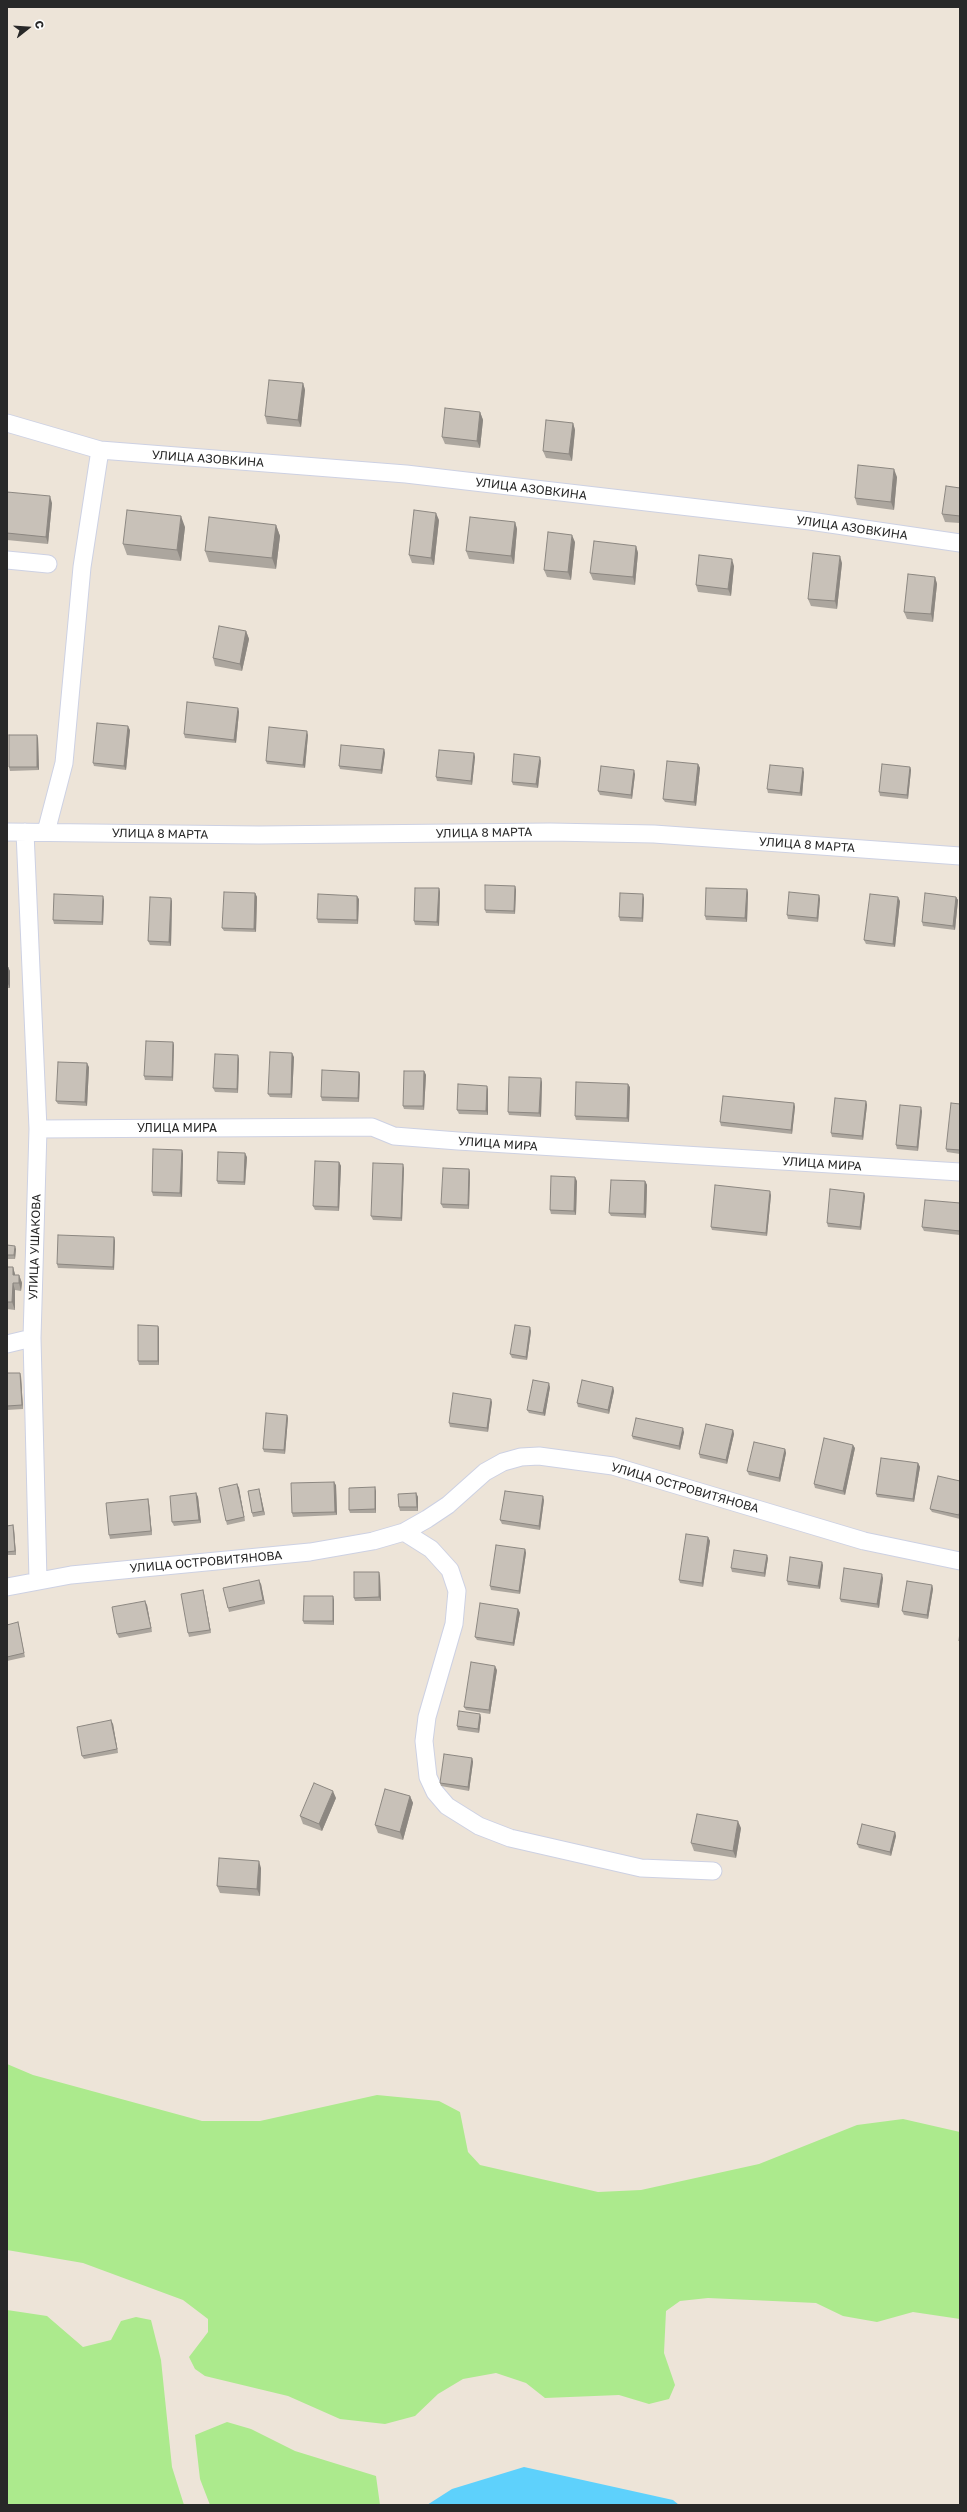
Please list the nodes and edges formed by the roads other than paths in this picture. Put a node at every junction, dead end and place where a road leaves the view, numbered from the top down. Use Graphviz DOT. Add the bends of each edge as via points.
graph roads {
  1 [pos="7,424"];
  2 [pos="100,450"];
  3 [pos="960,543"];
  4 [pos="7,560"];
  5 [pos="48,564"];
  6 [pos="7,832"];
  7 [pos="25,832"];
  8 [pos="46,832"];
  9 [pos="960,856"];
  10 [pos="38,1129"];
  11 [pos="960,1172"];
  12 [pos="32,1338"];
  13 [pos="7,1344"];
  14 [pos="404,1532"];
  15 [pos="960,1561"];
  16 [pos="38,1580"];
  17 [pos="7,1587"];
  18 [pos="713,1871"];
  1 -- 2 [label="street, УЛИЦА АЗОВКИНА"];
  2 -- 3 [label="street, УЛИЦА АЗОВКИНА" via="406,474 810,521"];
  2 -- 8 [label="street" via="82,567 64,763"];
  4 -- 5 [label="street"];
  6 -- 7 [label="street, УЛИЦА 8 МАРТА"];
  7 -- 8 [label="street, УЛИЦА 8 МАРТА"];
  7 -- 10 [label="street, УЛИЦА УШАКОВА"];
  8 -- 9 [label="street, УЛИЦА 8 МАРТА" via="259,835 550,832 654,834"];
  10 -- 11 [label="street, УЛИЦА МИРА" via="372,1127 394,1136 458,1141"];
  10 -- 12 [label="street, УЛИЦА УШАКОВА"];
  12 -- 13 [label="street"];
  12 -- 16 [label="street, УЛИЦА УШАКОВА"];
  14 -- 15 [label="street, УЛИЦА ОСТРОВИТЯНОВА" via="448,1505 485,1472 503,1462 539,1456 613,1466 864,1541"];
  14 -- 16 [label="street, УЛИЦА ОСТРОВИТЯНОВА" via="332,1549"];
  14 -- 18 [label="street" via="430,1549 450,1570 457,1591 454,1624 427,1717 424,1741 428,1777 435,1792 447,1806 479,1826 510,1838 641,1868"];
  16 -- 17 [label="street, УЛИЦА ОСТРОВИТЯНОВА"];
}
